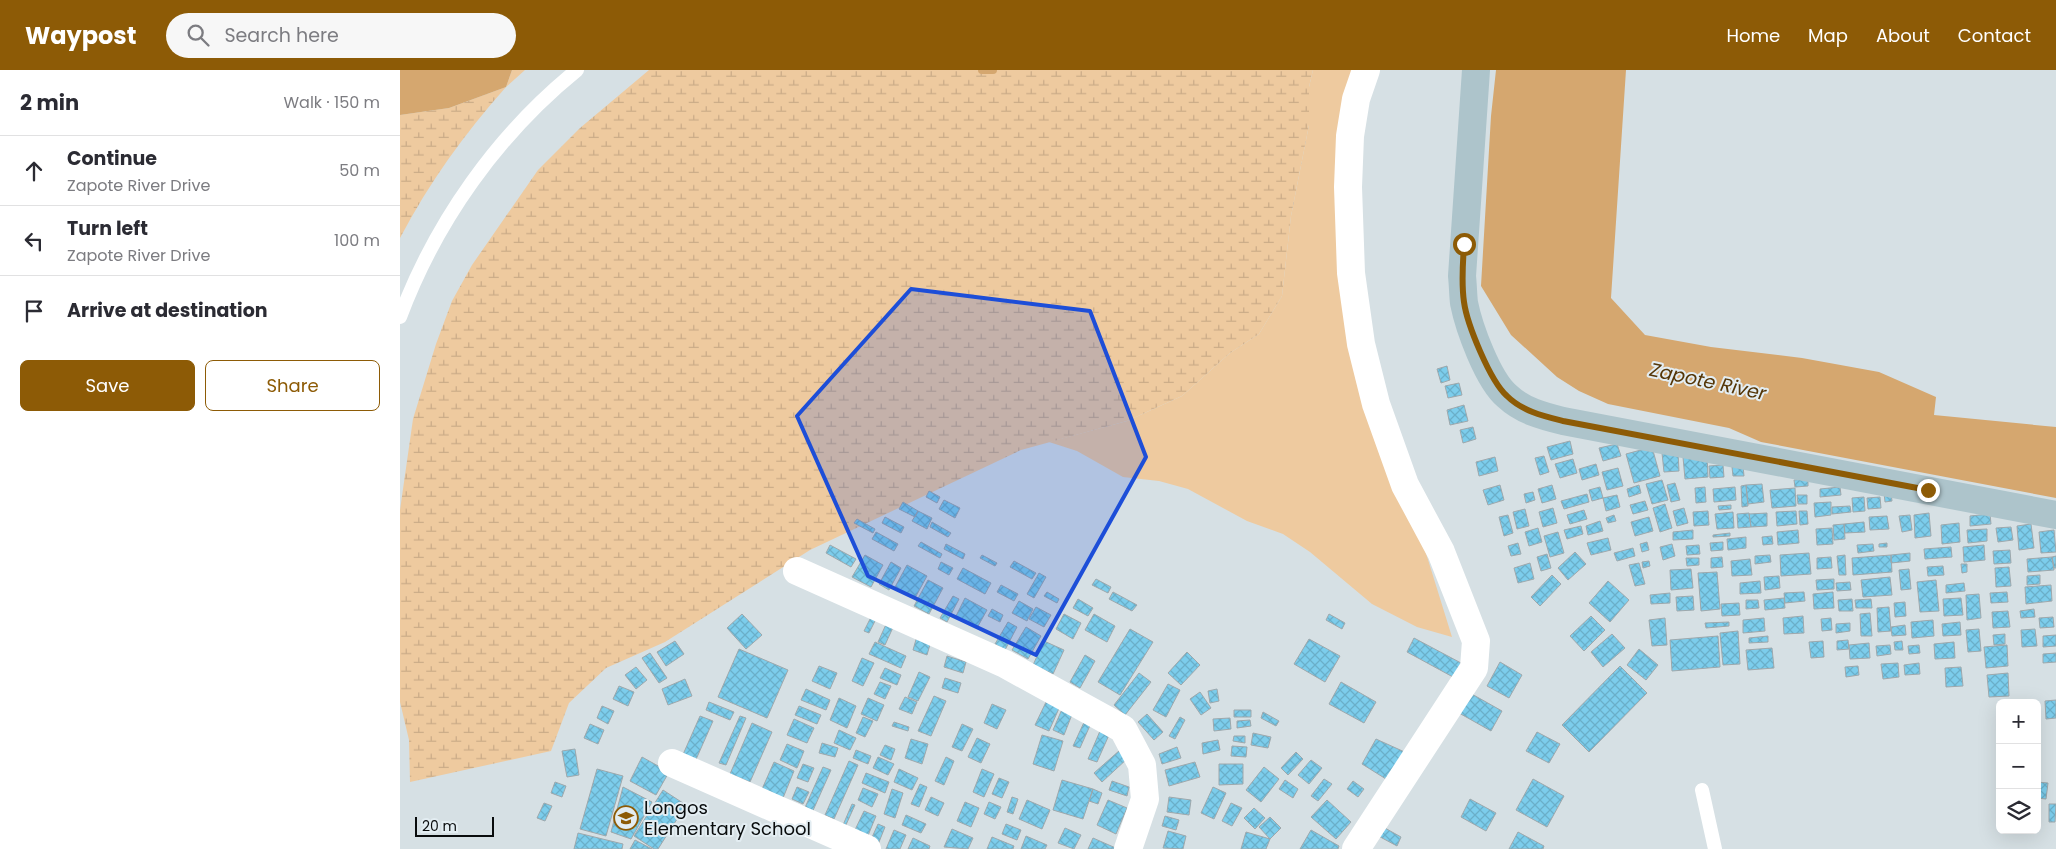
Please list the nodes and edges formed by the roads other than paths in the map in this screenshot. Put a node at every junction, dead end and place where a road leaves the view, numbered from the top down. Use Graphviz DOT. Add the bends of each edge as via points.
graph roads {
  1 [pos="577,70"];
  2 [pos="1366,70"];
  3 [pos="1476,70"];
  4 [pos="400,317"];
  5 [pos="2056,515"];
  6 [pos="797,571"];
  7 [pos="672,763"];
  8 [pos="1702,790"];
  9 [pos="867,849"];
  10 [pos="1128,849"];
  11 [pos="1356,849"];
  12 [pos="1714,849"];
  1 -- 4 [label="lane" via="513,129 478,174 442,229"];
  2 -- 11 [label="street" via="1356,99 1350,136 1348,187 1351,273 1361,344 1376,404 1405,485 1440,552 1476,641 1474,668"];
  3 -- 5 [label="street" via="1463,260 1464,302 1487,366 1506,396 1528,410 1563,421"];
  6 -- 10 [label="street" via="1005,664 1123,729 1142,765 1145,799"];
  7 -- 9 [label="street"];
  8 -- 12 [label="lane"];
}
